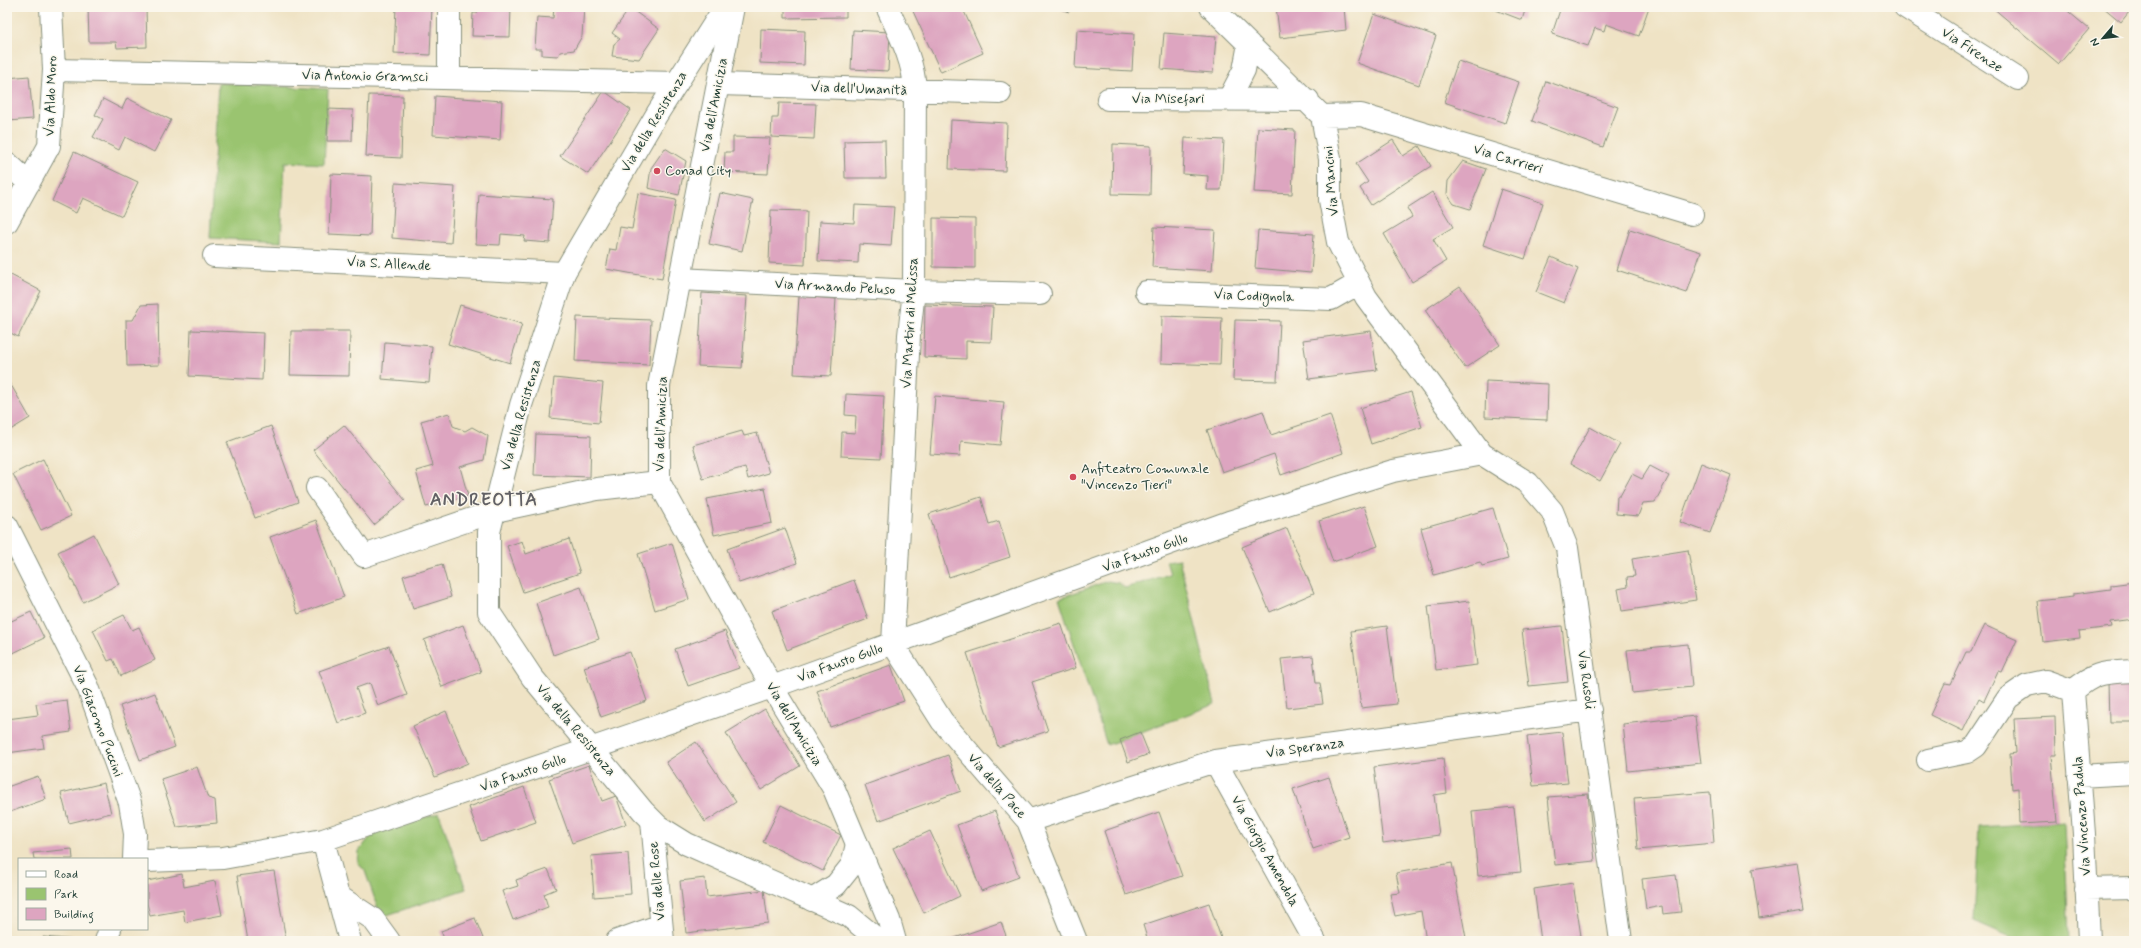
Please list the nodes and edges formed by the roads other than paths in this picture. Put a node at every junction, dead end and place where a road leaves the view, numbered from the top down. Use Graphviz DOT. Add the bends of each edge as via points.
graph roads {
  1 [pos="51,7"];
  2 [pos="449,7"];
  3 [pos="725,7"];
  4 [pos="733,7"];
  5 [pos="886,7"];
  6 [pos="1211,7"];
  7 [pos="1905,7"];
  8 [pos="1249,44"];
  9 [pos="696,53"];
  10 [pos="54,70"];
  11 [pos="721,75"];
  12 [pos="449,78"];
  13 [pos="2018,79"];
  14 [pos="677,83"];
  15 [pos="915,90"];
  16 [pos="1000,93"];
  17 [pos="1108,98"];
  18 [pos="1229,99"];
  19 [pos="1308,100"];
  20 [pos="1322,116"];
  21 [pos="7,163"];
  22 [pos="29,183"];
  23 [pos="1692,214"];
  24 [pos="7,222"];
  25 [pos="214,256"];
  26 [pos="564,273"];
  27 [pos="679,279"];
  28 [pos="1359,283"];
  29 [pos="914,291"];
  30 [pos="1146,292"];
  31 [pos="1040,294"];
  32 [pos="1482,454"];
  33 [pos="659,482"];
  34 [pos="316,488"];
  35 [pos="495,511"];
  36 [pos="7,526"];
  37 [pos="893,644"];
  38 [pos="2134,671"];
  39 [pos="772,687"];
  40 [pos="2073,691"];
  41 [pos="1590,710"];
  42 [pos="593,749"];
  43 [pos="1928,760"];
  44 [pos="1215,761"];
  45 [pos="2134,773"];
  46 [pos="2079,776"];
  47 [pos="652,821"];
  48 [pos="1028,821"];
  49 [pos="323,840"];
  50 [pos="857,844"];
  51 [pos="134,858"];
  52 [pos="148,861"];
  53 [pos="2134,888"];
  54 [pos="2086,889"];
  55 [pos="338,896"];
  56 [pos="812,900"];
  57 [pos="110,930"];
  58 [pos="662,933"];
  59 [pos="348,937"];
  60 [pos="106,941"];
  61 [pos="389,941"];
  62 [pos="617,941"];
  63 [pos="875,941"];
  64 [pos="895,941"];
  65 [pos="1076,941"];
  66 [pos="1315,941"];
  67 [pos="1621,941"];
  68 [pos="2089,941"];
  1 -- 10 [label="street, Via Aldo Moro"];
  2 -- 12 [label="street"];
  3 -- 9 [label="street, Via della Resistenza"];
  4 -- 11 [label="street, Via dell'Amicizia"];
  5 -- 15 [label="street, Via Martiri di Melissa" via="901,36 912,69"];
  6 -- 8 [label="street"];
  7 -- 13 [label="street, Via Firenze"];
  8 -- 18 [label="street" via="1244,70"];
  8 -- 19 [label="street"];
  9 -- 11 [label="street" via="706,52 715,55"];
  9 -- 14 [label="street, Via della Resistenza"];
  10 -- 12 [label="street, Via Antonio Gramsci"];
  10 -- 22 [label="street, Via Aldo Moro" via="49,146"];
  11 -- 15 [label="street, Via dell'Umanità"];
  11 -- 27 [label="street, Via dell'Amicizia"];
  12 -- 14 [label="street, Via Antonio Gramsci"];
  14 -- 26 [label="street, Via della Resistenza"];
  15 -- 16 [label="street, Via dell'Umanità"];
  15 -- 29 [label="street, Via Martiri di Melissa"];
  17 -- 18 [label="street, Via Misefari"];
  18 -- 19 [label="street, Via Misefari"];
  19 -- 20 [label="street"];
  20 -- 23 [label="street, Via Carrieri" via="1360,115"];
  20 -- 28 [label="street, Via Mancini" via="1330,159 1330,200 1338,242"];
  21 -- 22 [label="street"];
  22 -- 24 [label="street, Via Aldo Moro"];
  25 -- 26 [label="street, Via S. Allende"];
  26 -- 35 [label="street, Via della Resistenza" via="521,405"];
  27 -- 29 [label="street, Via Armando Peluso"];
  27 -- 33 [label="street, Via dell'Amicizia" via="659,386"];
  28 -- 30 [label="street, Via Codignola" via="1331,299"];
  28 -- 32 [label="street, Via Mancini" via="1366,297"];
  29 -- 31 [label="street, Via Armando Peluso"];
  29 -- 37 [label="street, Via Martiri di Melissa"];
  32 -- 37 [label="street, Via Fausto Gullo" via="1393,471 1237,520"];
  32 -- 41 [label="street, Via Rusoli" via="1528,483 1552,511 1568,548"];
  33 -- 35 [label="street" via="597,489"];
  33 -- 39 [label="street, Via dell'Amicizia"];
  34 -- 35 [label="street" via="364,556"];
  35 -- 42 [label="street, Via della Resistenza" via="489,532 489,612 532,677"];
  36 -- 51 [label="street, Via Giacomo Puccini" via="88,687 130,802 136,834"];
  37 -- 39 [label="street, Via Fausto Gullo"];
  37 -- 48 [label="street, Via della Pace" via="942,722"];
  38 -- 40 [label="street" via="2101,673 2087,679"];
  39 -- 42 [label="street, Via Fausto Gullo"];
  39 -- 50 [label="street, Via dell'Amicizia" via="834,790"];
  40 -- 43 [label="street" via="2046,681 2027,685 2008,698 1976,746 1967,752"];
  40 -- 46 [label="street, Via Vincenzo Padula"];
  41 -- 44 [label="street, Via Speranza"];
  41 -- 67 [label="street, Via Rusoli"];
  42 -- 47 [label="street, Via della Resistenza"];
  42 -- 49 [label="street, Via Fausto Gullo"];
  44 -- 48 [label="street, Via Speranza"];
  44 -- 66 [label="street, Via Giorgio Amendola"];
  45 -- 46 [label="street"];
  46 -- 54 [label="street, Via Vincenzo Padula"];
  47 -- 56 [label="street, Via della Resistenza" via="687,844"];
  47 -- 58 [label="street, Via delle Rose"];
  48 -- 65 [label="street, Via della Pace"];
  49 -- 52 [label="street, Via Fausto Gullo" via="223,858"];
  49 -- 55 [label="street"];
  50 -- 56 [label="street" via="852,865 836,885"];
  50 -- 64 [label="street, Via dell'Amicizia" via="890,920"];
  53 -- 54 [label="street"];
  54 -- 68 [label="street, Via Vincenzo Padula"];
  55 -- 59 [label="street"];
  55 -- 61 [label="street" via="373,919"];
  56 -- 63 [label="street, Via della Resistenza" via="849,916 872,935"];
  57 -- 60 [label="street"];
  58 -- 62 [label="street"];
}
